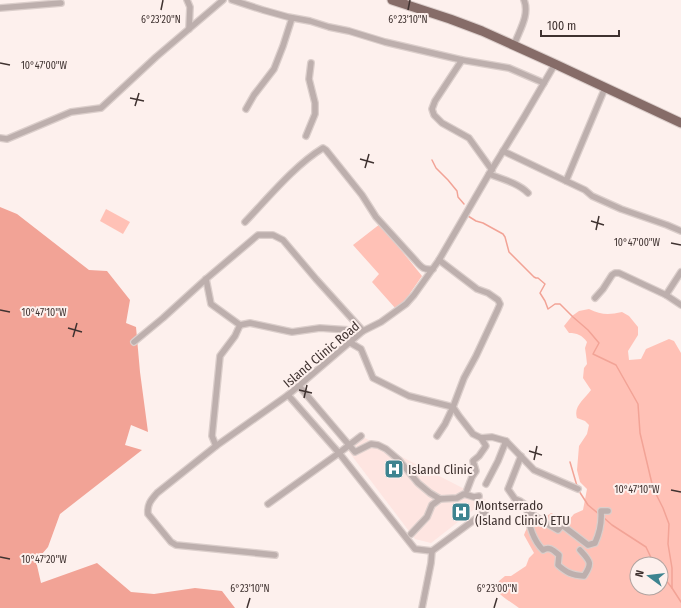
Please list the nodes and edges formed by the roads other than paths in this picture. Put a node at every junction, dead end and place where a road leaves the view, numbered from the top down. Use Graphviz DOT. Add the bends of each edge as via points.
graph roads {
  1 [pos="186,0"];
  2 [pos="223,0"];
  3 [pos="232,0"];
  4 [pos="392,0"];
  5 [pos="524,0"];
  6 [pos="61,2"];
  7 [pos="0,8"];
  8 [pos="292,18"];
  9 [pos="189,29"];
  10 [pos="514,45"];
  11 [pos="462,60"];
  12 [pos="310,63"];
  13 [pos="555,64"];
  14 [pos="544,83"];
  15 [pos="605,88"];
  16 [pos="246,109"];
  17 [pos="681,123"];
  18 [pos="306,136"];
  19 [pos="0,138"];
  20 [pos="503,151"];
  21 [pos="490,172"];
  22 [pos="566,181"];
  23 [pos="528,193"];
  24 [pos="245,222"];
  25 [pos="681,231"];
  26 [pos="439,260"];
  27 [pos="433,269"];
  28 [pos="681,272"];
  29 [pos="206,279"];
  30 [pos="666,295"];
  31 [pos="595,298"];
  32 [pos="681,305"];
  33 [pos="240,325"];
  34 [pos="363,331"];
  35 [pos="134,342"];
  36 [pos="349,342"];
  37 [pos="299,386"];
  38 [pos="288,395"];
  39 [pos="453,406"];
  40 [pos="361,436"];
  41 [pos="437,436"];
  42 [pos="481,438"];
  43 [pos="506,441"];
  44 [pos="349,445"];
  45 [pos="216,446"];
  46 [pos="339,453"];
  47 [pos="521,456"];
  48 [pos="486,484"];
  49 [pos="578,489"];
  50 [pos="467,490"];
  51 [pos="479,496"];
  52 [pos="440,499"];
  53 [pos="268,504"];
  54 [pos="528,506"];
  55 [pos="608,511"];
  56 [pos="485,512"];
  57 [pos="411,534"];
  58 [pos="580,550"];
  59 [pos="432,551"];
  60 [pos="275,555"];
  61 [pos="422,608"];
  1 -- 9 [label="street" via="190,7"];
  2 -- 9 [label="street"];
  3 -- 8 [label="street"];
  4 -- 10 [label="highway" via="450,19"];
  5 -- 10 [label="street" via="526,13"];
  6 -- 7 [label="street"];
  8 -- 11 [label="street"];
  8 -- 16 [label="street" via="274,69"];
  9 -- 19 [label="street" via="101,108 71,112 7,139"];
  10 -- 13 [label="highway"];
  11 -- 14 [label="street" via="509,68"];
  11 -- 21 [label="street" via="432,109 442,123 469,138"];
  12 -- 18 [label="street" via="309,79 315,114"];
  13 -- 14 [label="street, Island Clinic Road"];
  13 -- 15 [label="highway"];
  14 -- 20 [label="street, Island Clinic Road"];
  15 -- 17 [label="highway"];
  15 -- 22 [label="street"];
  20 -- 21 [label="street, Island Clinic Road"];
  20 -- 22 [label="street"];
  21 -- 23 [label="street" via="524,188"];
  21 -- 26 [label="street, Island Clinic Road"];
  22 -- 25 [label="street" via="621,209"];
  24 -- 27 [label="street" via="293,172 323,148 346,174 376,217 421,268"];
  26 -- 27 [label="street, Island Clinic Road"];
  26 -- 39 [label="street" via="472,285 498,300 500,304"];
  27 -- 34 [label="street, Island Clinic Road" via="406,304"];
  28 -- 30 [label="street"];
  29 -- 33 [label="street" via="211,304"];
  29 -- 34 [label="street" via="258,236 273,235 283,240"];
  29 -- 35 [label="street"];
  30 -- 31 [label="street" via="615,273"];
  30 -- 32 [label="street"];
  33 -- 34 [label="street" via="250,323 292,332 320,328"];
  33 -- 45 [label="street" via="220,356 212,436"];
  34 -- 36 [label="street, Island Clinic Road"];
  36 -- 37 [label="street, Island Clinic Road"];
  36 -- 39 [label="street" via="361,349 372,378 409,396"];
  37 -- 38 [label="street, Island Clinic Road"];
  37 -- 44 [label="street"];
  38 -- 45 [label="street, Island Clinic Road"];
  38 -- 46 [label="street"];
  39 -- 41 [label="street"];
  39 -- 42 [label="street" via="473,434"];
  40 -- 44 [label="street"];
  42 -- 43 [label="street" via="492,437"];
  42 -- 50 [label="street" via="486,446 473,461 476,471"];
  43 -- 47 [label="street"];
  43 -- 48 [label="street"];
  44 -- 46 [label="street"];
  44 -- 52 [label="street" via="355,452 371,444 386,449 418,483"];
  45 -- 60 [label="street, Island Clinic Road" via="150,500 148,514 176,545"];
  46 -- 53 [label="street"];
  46 -- 59 [label="street" via="415,549"];
  47 -- 49 [label="street" via="534,470"];
  47 -- 54 [label="street" via="508,489 516,499"];
  51 -- 52 [label="street" via="464,494 457,498"];
  52 -- 57 [label="street" via="432,505 427,517"];
  54 -- 55 [label="street" via="532,514 544,522 558,530 562,525 588,545 595,543 600,534 601,511"];
  54 -- 58 [label="street" via="528,518 538,544 543,550 552,549 559,555 558,566 571,574 584,576 590,562"];
  56 -- 59 [label="street"];
  59 -- 61 [label="street"];
}
